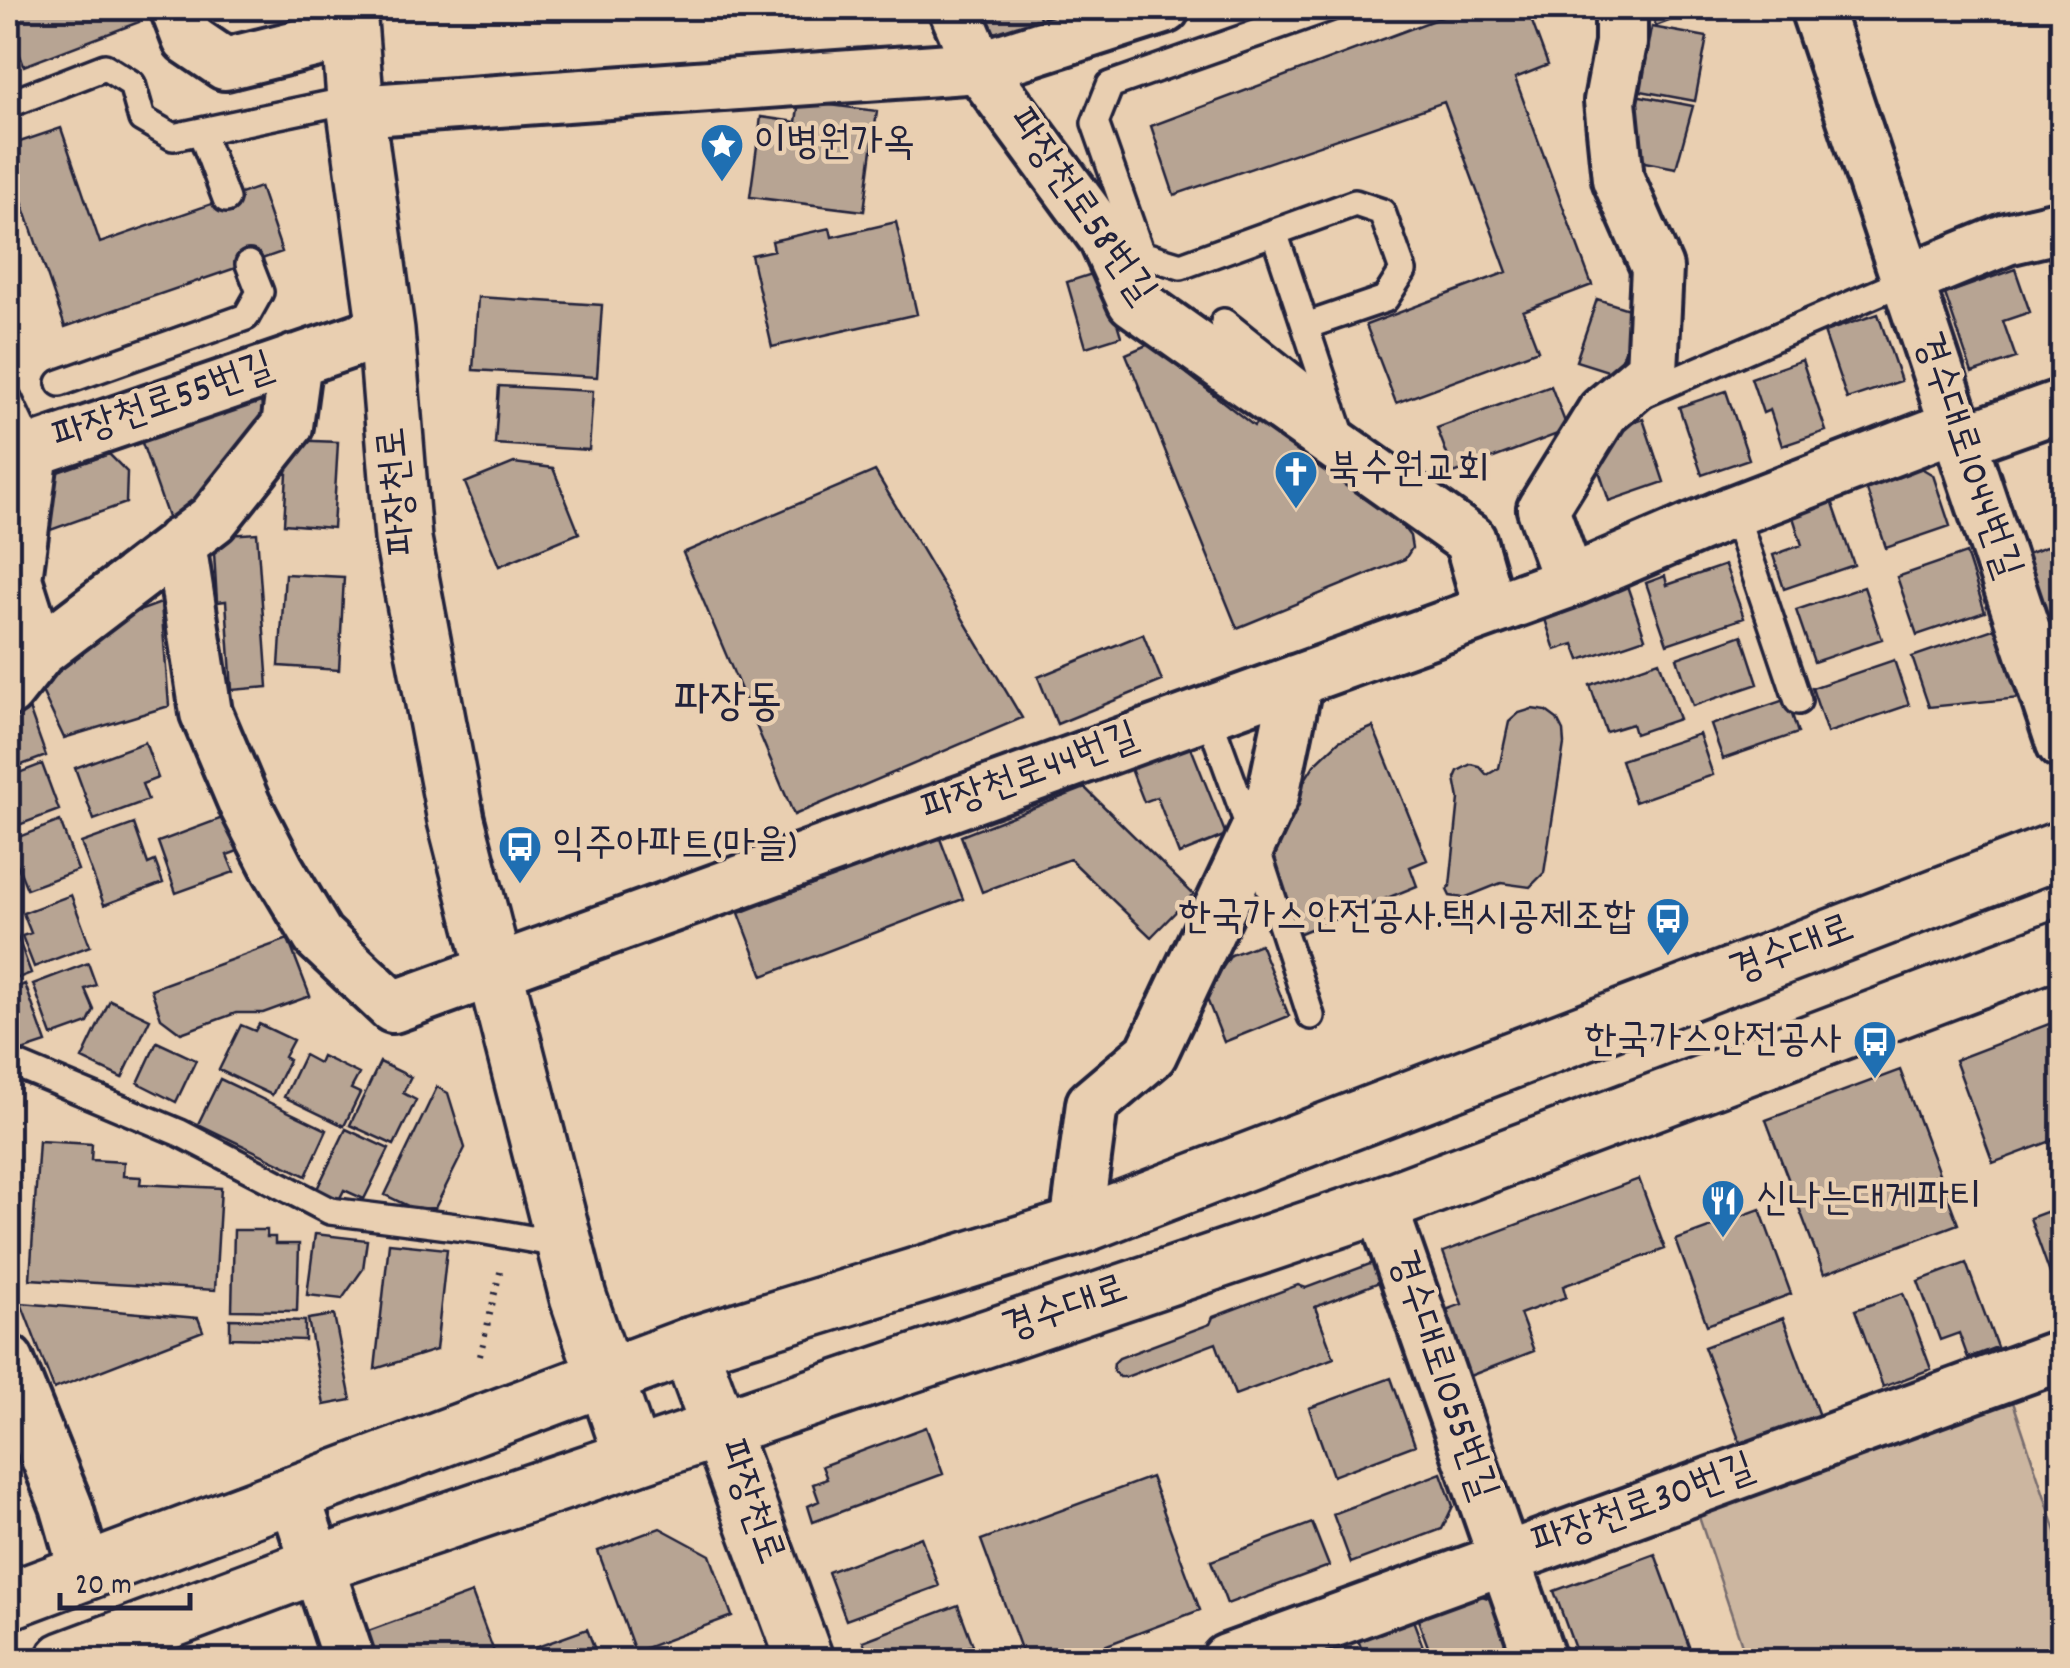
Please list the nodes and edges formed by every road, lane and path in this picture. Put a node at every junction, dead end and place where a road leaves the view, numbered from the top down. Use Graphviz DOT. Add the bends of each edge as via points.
graph roads {
  1 [pos="176,8"];
  2 [pos="954,8"];
  3 [pos="1164,8"];
  4 [pos="1328,8"];
  5 [pos="1621,8"];
  6 [pos="1816,8"];
  7 [pos="349,20"];
  8 [pos="979,67"];
  9 [pos="17,101"];
  10 [pos="356,105"];
  11 [pos="201,132"];
  12 [pos="226,200"];
  13 [pos="2062,226"];
  14 [pos="1274,232"];
  15 [pos="249,264"];
  16 [pos="1905,282"];
  17 [pos="1224,322"];
  18 [pos="1306,326"];
  19 [pos="386,330"];
  20 [pos="296,360"];
  21 [pos="60,383"];
  22 [pos="8,398"];
  23 [pos="2062,404"];
  24 [pos="1603,412"];
  25 [pos="1340,431"];
  26 [pos="1958,434"];
  27 [pos="20,455"];
  28 [pos="1543,509"];
  29 [pos="1734,511"];
  30 [pos="1470,540"];
  31 [pos="180,544"];
  32 [pos="1568,582"];
  33 [pos="1490,610"];
  34 [pos="39,652"];
  35 [pos="1297,680"];
  36 [pos="8,691"];
  37 [pos="1798,701"];
  38 [pos="1207,712"];
  39 [pos="2062,744"];
  40 [pos="1254,838"];
  41 [pos="2062,849"];
  42 [pos="2062,948"];
  43 [pos="493,969"];
  44 [pos="1311,1016"];
  45 [pos="8,1061"];
  46 [pos="1381,1205"];
  47 [pos="1076,1227"];
  48 [pos="480,1230"];
  49 [pos="564,1245"];
  50 [pos="688,1346"];
  51 [pos="2062,1355"];
  52 [pos="480,1356"];
  53 [pos="8,1361"];
  54 [pos="606,1378"];
  55 [pos="720,1427"];
  56 [pos="632,1458"];
  57 [pos="293,1492"];
  58 [pos="1503,1560"];
  59 [pos="317,1565"];
  60 [pos="85,1571"];
  61 [pos="8,1601"];
  62 [pos="64,1660"];
  63 [pos="349,1660"];
  64 [pos="805,1660"];
  65 [pos="1226,1660"];
  66 [pos="1540,1660"];
  1 -- 7 [label="street" via="188,38 225,64"];
  2 -- 8 [label="street, 파장천로58번길"];
  3 -- 8 [label="street, 파장천로58번길"];
  4 -- 14 [label="lane" via="1110,84 1095,124 1140,254 1181,266"];
  5 -- 24 [label="street" via="1622,43 1610,101 1618,179 1657,268 1652,370"];
  6 -- 16 [label="street, 경수대로1044번길"];
  7 -- 10 [label="main road, 파장천로"];
  8 -- 10 [label="street, 파장천로58번길"];
  8 -- 25 [label="street, 파장천로58번길" via="1104,237 1133,301"];
  9 -- 11 [label="lane" via="105,68 132,84 142,119 173,137"];
  10 -- 11 [label="lane"];
  10 -- 19 [label="main road, 파장천로"];
  11 -- 12 [label="lane"];
  13 -- 16 [label="street, 경수대로1044번길"];
  14 -- 18 [label="lane"];
  14 -- 18 [label="lane" via="1354,203 1382,212 1404,271 1386,299"];
  15 -- 21 [label="lane" via="260,292 246,317"];
  16 -- 24 [label="lane, 경수대로1044번길"];
  16 -- 26 [label="street, 경수대로1044번길"];
  17 -- 25 [label="lane"];
  18 -- 25 [label="lane"];
  19 -- 20 [label="street, 파장천로55번길"];
  19 -- 43 [label="main road, 파장천로" via="402,539 456,820"];
  20 -- 27 [label="street, 파장천로55번길"];
  20 -- 31 [label="street, 파장천로55번길" via="287,426 213,519"];
  22 -- 27 [label="lane, 파장천로55번길"];
  23 -- 26 [label="street, 파장천로44번길"];
  24 -- 28 [label="street"];
  25 -- 30 [label="street, 파장천로58번길"];
  26 -- 29 [label="street, 파장천로44번길"];
  26 -- 39 [label="street, 경수대로1044번길"];
  27 -- 34 [label="street, 파장천로55번길" via="16,579"];
  28 -- 30 [label="street"];
  28 -- 32 [label="street"];
  29 -- 32 [label="street, 파장천로44번길"];
  29 -- 37 [label="lane"];
  30 -- 33 [label="street"];
  31 -- 34 [label="street, 파장천로55번길"];
  31 -- 43 [label="street" via="206,713 254,821 318,936 393,1007"];
  32 -- 33 [label="street, 파장천로44번길"];
  33 -- 35 [label="street, 파장천로44번길"];
  34 -- 36 [label="street"];
  35 -- 38 [label="street, 파장천로44번길"];
  35 -- 40 [label="street, 경수대로" via="1273,795"];
  38 -- 40 [label="lane"];
  38 -- 43 [label="street, 파장천로44번길"];
  40 -- 44 [label="lane"];
  40 -- 47 [label="street, 경수대로" via="1150,1054 1092,1104"];
  41 -- 47 [label="main road, 경수대로"];
  42 -- 46 [label="main road, 경수대로"];
  43 -- 49 [label="main road, 파장천로"];
  45 -- 48 [label="lane" via="180,1133 330,1211"];
  46 -- 55 [label="main road, 경수대로"];
  46 -- 58 [label="street, 경수대로1055번길"];
  47 -- 50 [label="main road, 경수대로"];
  48 -- 49 [label="lane"];
  48 -- 52 [label="path" via="503,1260"];
  49 -- 54 [label="main road, 파장천로"];
  50 -- 54 [label="main road, 경수대로"];
  50 -- 55 [label="main road, 파장천로"];
  51 -- 58 [label="street, 파장천로30번길"];
  53 -- 60 [label="street" via="66,1504"];
  54 -- 56 [label="main road, 파장천로"];
  54 -- 57 [label="main road, 경수대로"];
  55 -- 56 [label="main road, 경수대로"];
  55 -- 64 [label="main road, 파장천로"];
  56 -- 59 [label="main road, 경수대로"];
  57 -- 59 [label="street"];
  57 -- 60 [label="main road, 경수대로"];
  58 -- 65 [label="street, 파장천로30번길"];
  58 -- 66 [label="street, 경수대로1055번길"];
  59 -- 62 [label="main road, 경수대로"];
  59 -- 63 [label="street"];
  60 -- 61 [label="main road, 경수대로"];
}
